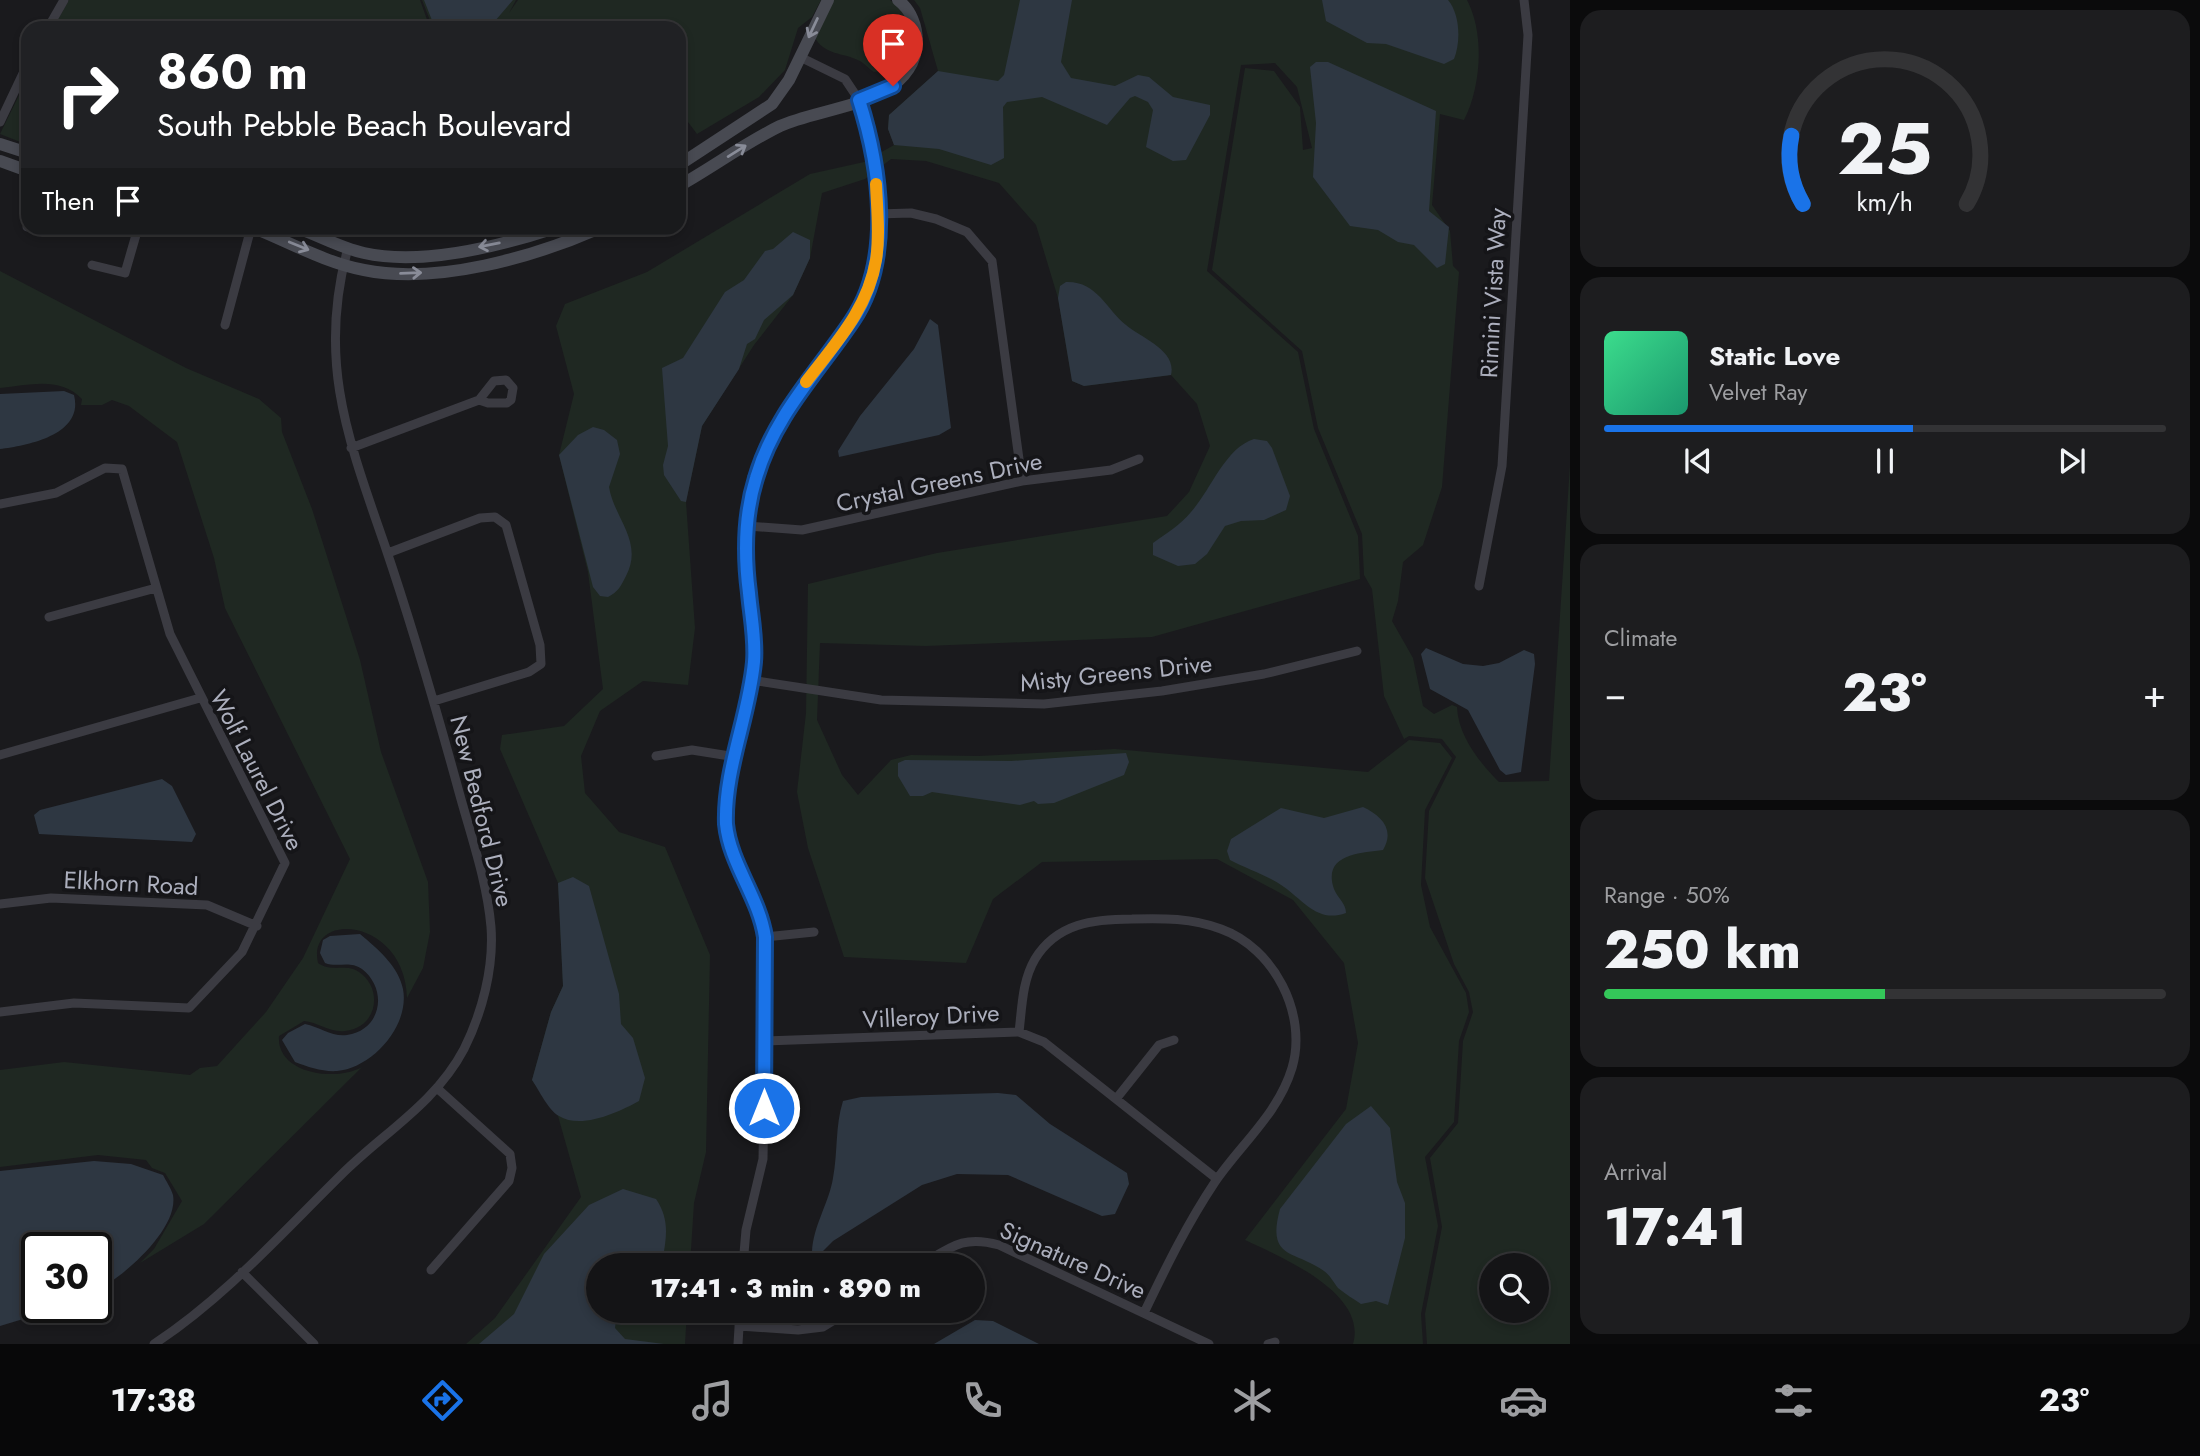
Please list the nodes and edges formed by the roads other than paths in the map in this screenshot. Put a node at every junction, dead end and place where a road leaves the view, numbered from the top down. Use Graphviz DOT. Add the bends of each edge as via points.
graph roads {
  1 [pos="64,0"];
  2 [pos="828,0"];
  3 [pos="1524,0"];
  4 [pos="901,2"];
  5 [pos="52,21"];
  6 [pos="800,57"];
  7 [pos="21,78"];
  8 [pos="859,100"];
  9 [pos="0,122"];
  10 [pos="0,144"];
  11 [pos="21,151"];
  12 [pos="704,151"];
  13 [pos="686,161"];
  14 [pos="0,162"];
  15 [pos="713,166"];
  16 [pos="21,169"];
  17 [pos="686,182"];
  18 [pos="877,214"];
  19 [pos="136,235"];
  20 [pos="250,235"];
  21 [pos="269,235"];
  22 [pos="316,235"];
  23 [pos="528,235"];
  24 [pos="581,235"];
  25 [pos="348,248"];
  26 [pos="92,265"];
  27 [pos="344,265"];
  28 [pos="225,325"];
  29 [pos="479,400"];
  30 [pos="351,448"];
  31 [pos="1139,459"];
  32 [pos="1022,481"];
  33 [pos="0,504"];
  34 [pos="747,526"];
  35 [pos="387,553"];
  36 [pos="1479,586"];
  37 [pos="156,588"];
  38 [pos="49,617"];
  39 [pos="1357,651"];
  40 [pos="751,680"];
  41 [pos="200,698"];
  42 [pos="434,701"];
  43 [pos="0,755"];
  44 [pos="656,757"];
  45 [pos="736,757"];
  46 [pos="0,904"];
  47 [pos="257,926"];
  48 [pos="814,932"];
  49 [pos="765,937"];
  50 [pos="0,1012"];
  51 [pos="1019,1032"];
  52 [pos="1174,1040"];
  53 [pos="765,1041"];
  54 [pos="438,1088"];
  55 [pos="1116,1099"];
  56 [pos="1217,1179"];
  57 [pos="744,1253"];
  58 [pos="942,1253"];
  59 [pos="430,1270"];
  60 [pos="242,1272"];
  61 [pos="1144,1313"];
  62 [pos="739,1323"];
  63 [pos="830,1323"];
  64 [pos="739,1326"];
  65 [pos="154,1344"];
  66 [pos="314,1344"];
  67 [pos="738,1344"];
  68 [pos="1209,1344"];
  1 -- 5 [label="street"];
  2 -- 6 [label="street, one-way"];
  3 -- 36 [label="street, Rimini Vista Way" via="1528,36 1502,466"];
  4 -- 8 [label="street" via="916,30 911,64 893,86"];
  6 -- 8 [label="street" via="845,79"];
  6 -- 12 [label="street" via="772,104"];
  7 -- 9 [label="street"];
  15 -- 8 [label="street, one-way" via="779,127"];
  8 -- 18 [label="street" via="874,153"];
  10 -- 11 [label="street"];
  12 -- 13 [label="street"];
  12 -- 15 [label="street"];
  14 -- 16 [label="street"];
  15 -- 17 [label="street"];
  18 -- 32 [label="street" via="911,213 936,219 967,232 992,261"];
  18 -- 34 [label="street" via="877,252 867,293 773,434 756,479"];
  19 -- 26 [label="street" via="125,273"];
  20 -- 28 [label="street"];
  21 -- 27 [label="street, one-way"];
  22 -- 25 [label="street"];
  23 -- 25 [label="street, one-way" via="413,257"];
  27 -- 24 [label="street, one-way" via="394,274 466,268 527,255"];
  25 -- 27 [label="street, New Bedford Drive"];
  27 -- 30 [label="street, New Bedford Drive" via="334,343 336,380"];
  29 -- 30 [label="street"];
  30 -- 35 [label="street, New Bedford Drive"];
  31 -- 32 [label="street, Crystal Greens Drive" via="1111,470"];
  32 -- 34 [label="street, Crystal Greens Drive" via="802,530"];
  33 -- 37 [label="street, Wolf Laurel Drive" via="56,493 105,468 122,469"];
  34 -- 40 [label="street" via="754,651"];
  35 -- 42 [label="street, New Bedford Drive"];
  35 -- 42 [label="street" via="480,518 495,517 506,525 540,645 541,664 530,672"];
  37 -- 38 [label="street"];
  37 -- 41 [label="street, Wolf Laurel Drive" via="170,634"];
  39 -- 40 [label="street, Misty Greens Drive" via="1239,679 1044,704 881,700"];
  40 -- 45 [label="street"];
  41 -- 43 [label="street"];
  41 -- 47 [label="street, Wolf Laurel Drive" via="285,863"];
  42 -- 54 [label="street, New Bedford Drive" via="482,876 491,927 490,964 479,1012 463,1050"];
  44 -- 45 [label="street" via="692,750"];
  45 -- 49 [label="street" via="726,829"];
  46 -- 47 [label="street, Elkhorn Road" via="51,898 207,905"];
  47 -- 50 [label="street, Wolf Laurel Drive" via="242,952 189,1008 74,1003"];
  48 -- 49 [label="street"];
  49 -- 53 [label="street"];
  51 -- 53 [label="street, Villeroy Drive"];
  51 -- 55 [label="street, Villeroy Drive" via="1044,1042"];
  51 -- 56 [label="street" via="1025,983 1035,959 1052,939 1072,926 1096,919 1195,921 1224,929 1248,944 1269,963 1289,1000 1296,1031 1292,1067 1274,1109"];
  52 -- 55 [label="street" via="1159,1045"];
  53 -- 57 [label="street" via="763,1159"];
  54 -- 59 [label="street" via="510,1154 512,1168 509,1181"];
  54 -- 60 [label="street, New Bedford Drive" via="359,1157"];
  55 -- 56 [label="street, Villeroy Drive"];
  56 -- 61 [label="street" via="1180,1236"];
  58 -- 61 [label="street, Signature Drive" via="964,1241 999,1245"];
  60 -- 65 [label="street, New Bedford Drive" via="198,1315"];
  60 -- 66 [label="street"];
  61 -- 68 [label="street, Signature Drive"];
  62 -- 64 [label="street"];
  63 -- 64 [label="street" via="798,1330"];
  64 -- 67 [label="street"];
}
